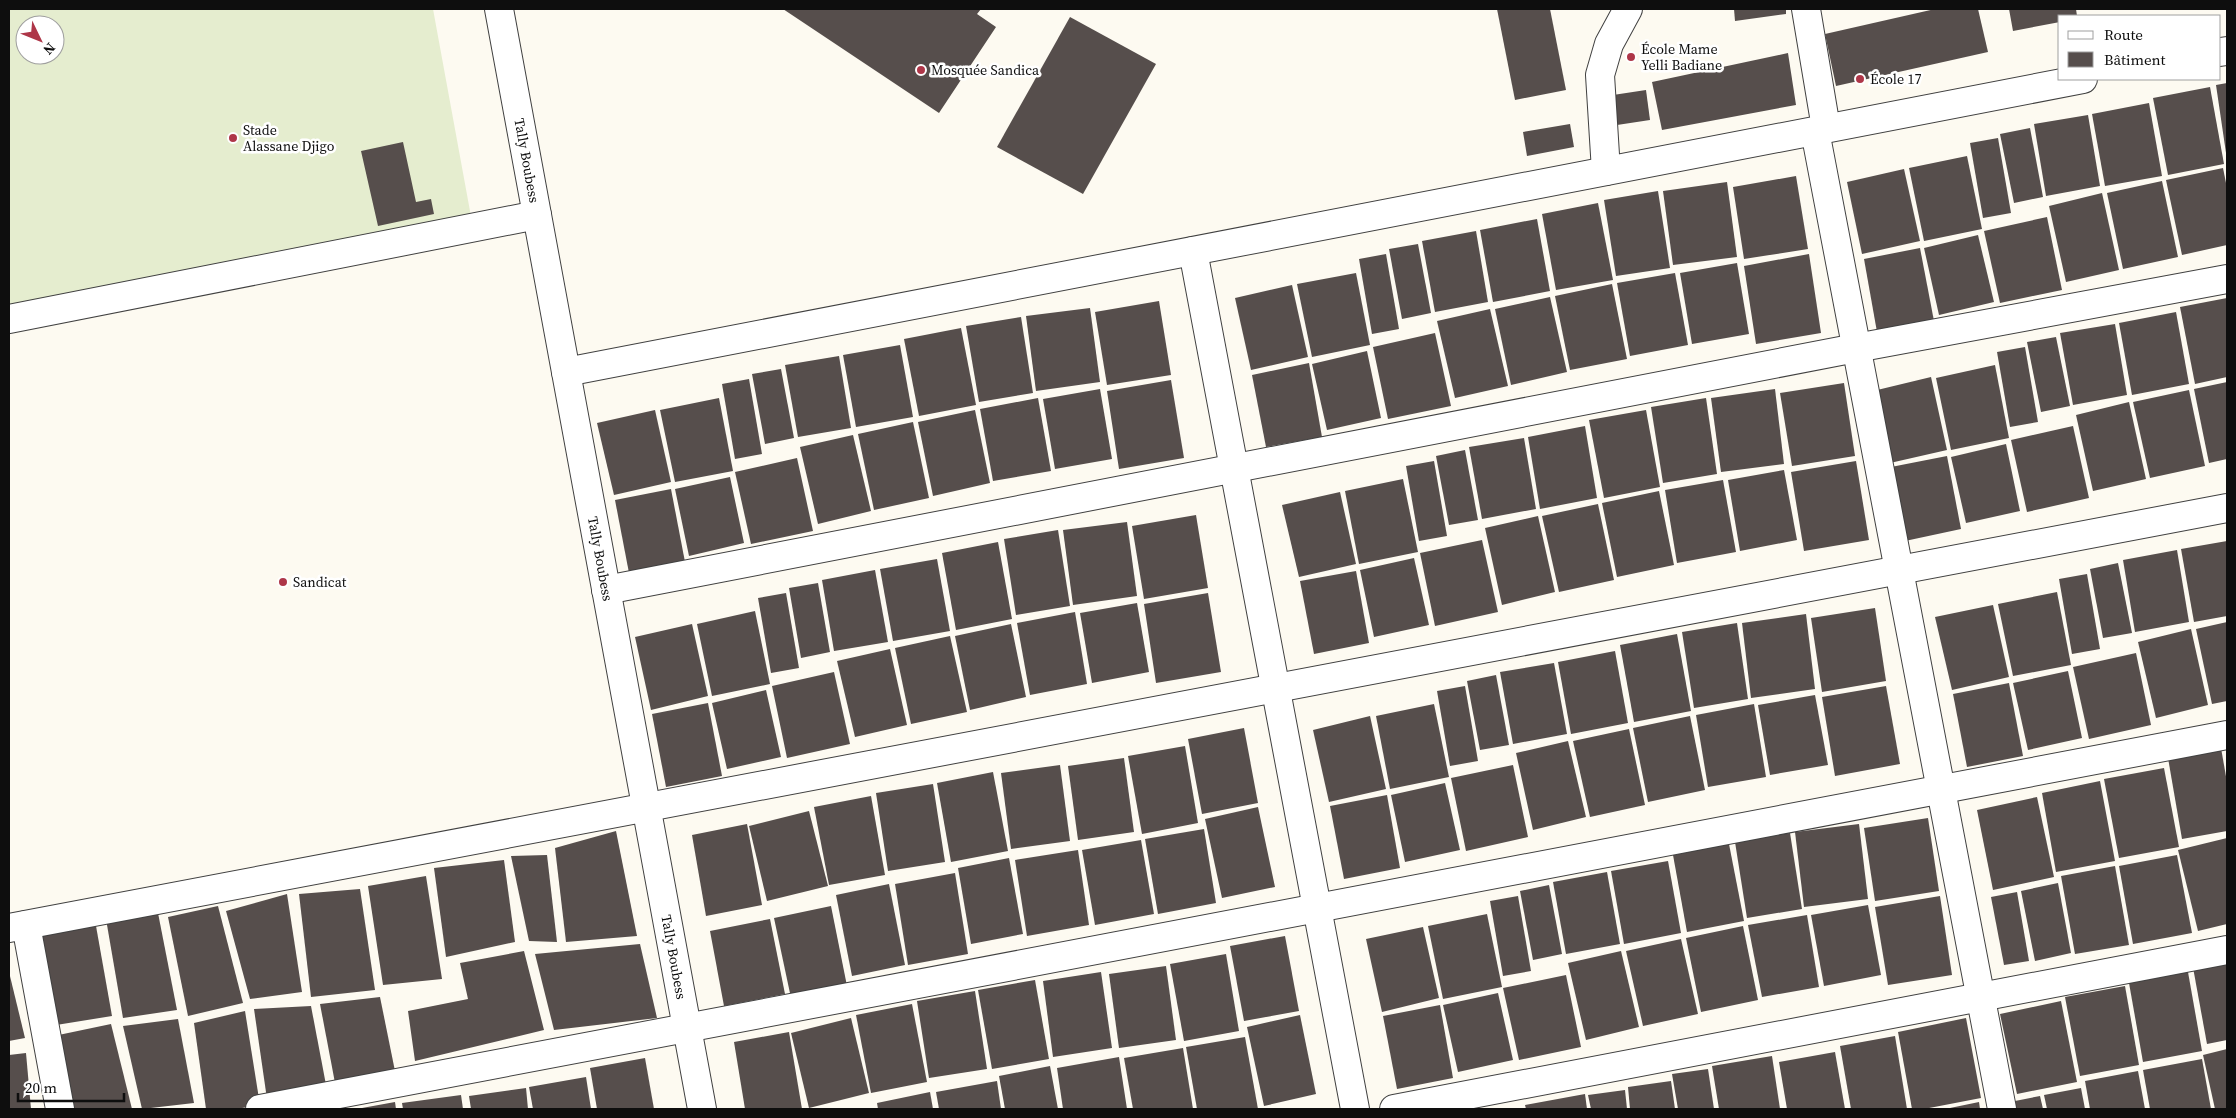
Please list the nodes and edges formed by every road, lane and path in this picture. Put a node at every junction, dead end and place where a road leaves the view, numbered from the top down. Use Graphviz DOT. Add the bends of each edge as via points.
graph roads {
  1 [pos="499,9"];
  2 [pos="1628,9"];
  3 [pos="1806,9"];
  4 [pos="2078,80"];
  5 [pos="1820,130"];
  6 [pos="1606,172"];
  7 [pos="537,215"];
  8 [pos="1193,251"];
  9 [pos="2227,279"];
  10 [pos="9,320"];
  11 [pos="1856,348"];
  12 [pos="566,372"];
  13 [pos="1234,468"];
  14 [pos="2227,508"];
  15 [pos="1898,570"];
  16 [pos="606,590"];
  17 [pos="1276,688"];
  18 [pos="2227,735"];
  19 [pos="1941,790"];
  20 [pos="646,807"];
  21 [pos="1318,908"];
  22 [pos="17,927"];
  23 [pos="2227,950"];
  24 [pos="1981,997"];
  25 [pos="687,1028"];
  26 [pos="60,1109"];
  27 [pos="260,1109"];
  28 [pos="702,1109"];
  29 [pos="1355,1109"];
  30 [pos="1394,1109"];
  31 [pos="2002,1109"];
  1 -- 7 [label="street, Tally Boubess"];
  2 -- 6 [label="street" via="1609,44 1600,75"];
  3 -- 5 [label="street"];
  4 -- 5 [label="street"];
  5 -- 6 [label="street"];
  5 -- 11 [label="street"];
  6 -- 8 [label="street"];
  7 -- 10 [label="street"];
  7 -- 12 [label="street, Tally Boubess"];
  8 -- 12 [label="street"];
  8 -- 13 [label="street"];
  9 -- 11 [label="street"];
  11 -- 13 [label="street"];
  11 -- 15 [label="street"];
  12 -- 16 [label="street, Tally Boubess"];
  13 -- 16 [label="street"];
  13 -- 17 [label="street"];
  14 -- 15 [label="street"];
  15 -- 17 [label="street"];
  15 -- 19 [label="street"];
  16 -- 20 [label="street, Tally Boubess"];
  17 -- 20 [label="street"];
  17 -- 21 [label="street"];
  18 -- 19 [label="street"];
  19 -- 21 [label="street"];
  19 -- 24 [label="street"];
  20 -- 22 [label="street"];
  20 -- 25 [label="street, Tally Boubess"];
  21 -- 25 [label="street"];
  21 -- 29 [label="street"];
  22 -- 26 [label="street"];
  23 -- 24 [label="street"];
  24 -- 30 [label="street"];
  24 -- 31 [label="street"];
  25 -- 27 [label="street"];
  25 -- 28 [label="street, Tally Boubess"];
}
